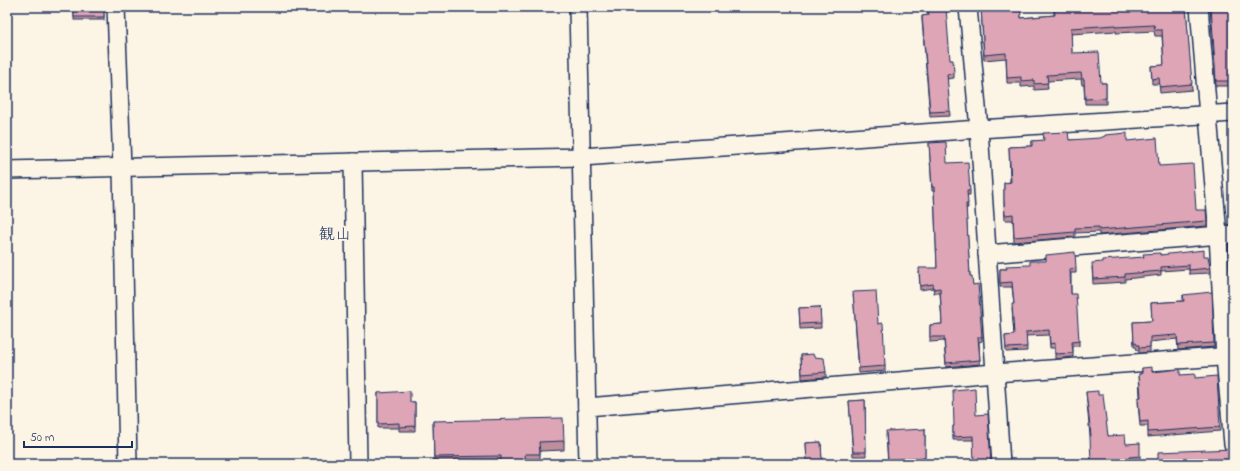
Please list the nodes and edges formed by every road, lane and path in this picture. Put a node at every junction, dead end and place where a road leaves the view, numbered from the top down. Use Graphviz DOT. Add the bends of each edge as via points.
graph roads {
  1 [pos="116,7"];
  2 [pos="578,7"];
  3 [pos="968,7"];
  4 [pos="1199,7"];
  5 [pos="1233,113"];
  6 [pos="1209,115"];
  7 [pos="979,129"];
  8 [pos="582,157"];
  9 [pos="353,162"];
  10 [pos="122,168"];
  11 [pos="7,170"];
  12 [pos="1226,235"];
  13 [pos="987,254"];
  14 [pos="1229,356"];
  15 [pos="995,373"];
  16 [pos="587,407"];
  17 [pos="1233,444"];
  18 [pos="128,464"];
  19 [pos="358,464"];
  20 [pos="588,464"];
  21 [pos="1001,464"];
  1 -- 10 [label="street"];
  2 -- 8 [label="street"];
  3 -- 7 [label="street"];
  4 -- 6 [label="street"];
  5 -- 6 [label="street"];
  6 -- 7 [label="street"];
  6 -- 12 [label="street"];
  7 -- 8 [label="street"];
  7 -- 13 [label="street"];
  8 -- 9 [label="street"];
  8 -- 16 [label="street"];
  9 -- 10 [label="street"];
  9 -- 19 [label="street"];
  10 -- 11 [label="street"];
  10 -- 18 [label="street"];
  12 -- 13 [label="street"];
  12 -- 14 [label="street"];
  13 -- 15 [label="street"];
  14 -- 15 [label="street"];
  14 -- 17 [label="street"];
  15 -- 16 [label="street"];
  15 -- 21 [label="street"];
  16 -- 20 [label="street"];
}
